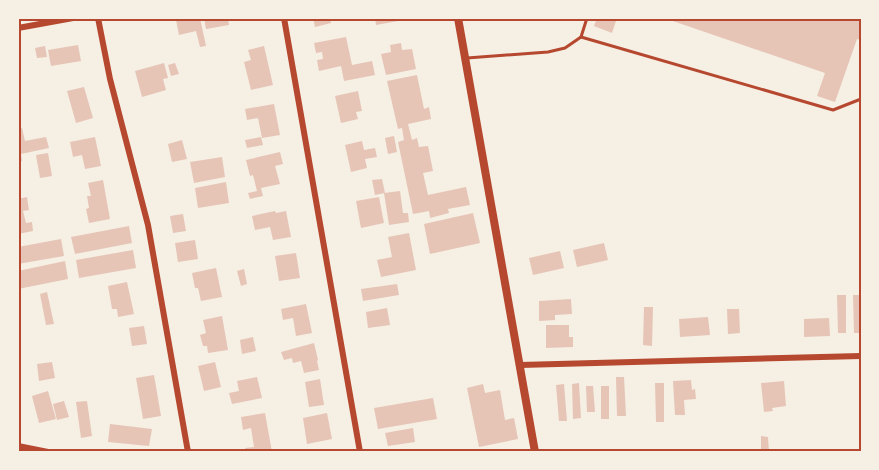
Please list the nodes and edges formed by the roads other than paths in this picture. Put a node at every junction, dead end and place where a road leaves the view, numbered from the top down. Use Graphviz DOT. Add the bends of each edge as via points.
graph roads {
  1 [pos="73,18"];
  2 [pos="98,18"];
  3 [pos="284,18"];
  4 [pos="458,18"];
  5 [pos="587,18"];
  6 [pos="18,28"];
  7 [pos="581,37"];
  8 [pos="465,58"];
  9 [pos="861,99"];
  10 [pos="861,356"];
  11 [pos="520,365"];
  12 [pos="18,446"];
  13 [pos="48,452"];
  14 [pos="188,452"];
  15 [pos="360,452"];
  16 [pos="535,452"];
  1 -- 6 [label="street"];
  2 -- 14 [label="street" via="148,225"];
  3 -- 15 [label="street"];
  4 -- 8 [label="street"];
  5 -- 7 [label="lane"];
  7 -- 8 [label="lane" via="548,52"];
  7 -- 9 [label="lane" via="833,110"];
  8 -- 11 [label="street"];
  10 -- 11 [label="street"];
  11 -- 16 [label="street"];
  12 -- 13 [label="street"];
}
